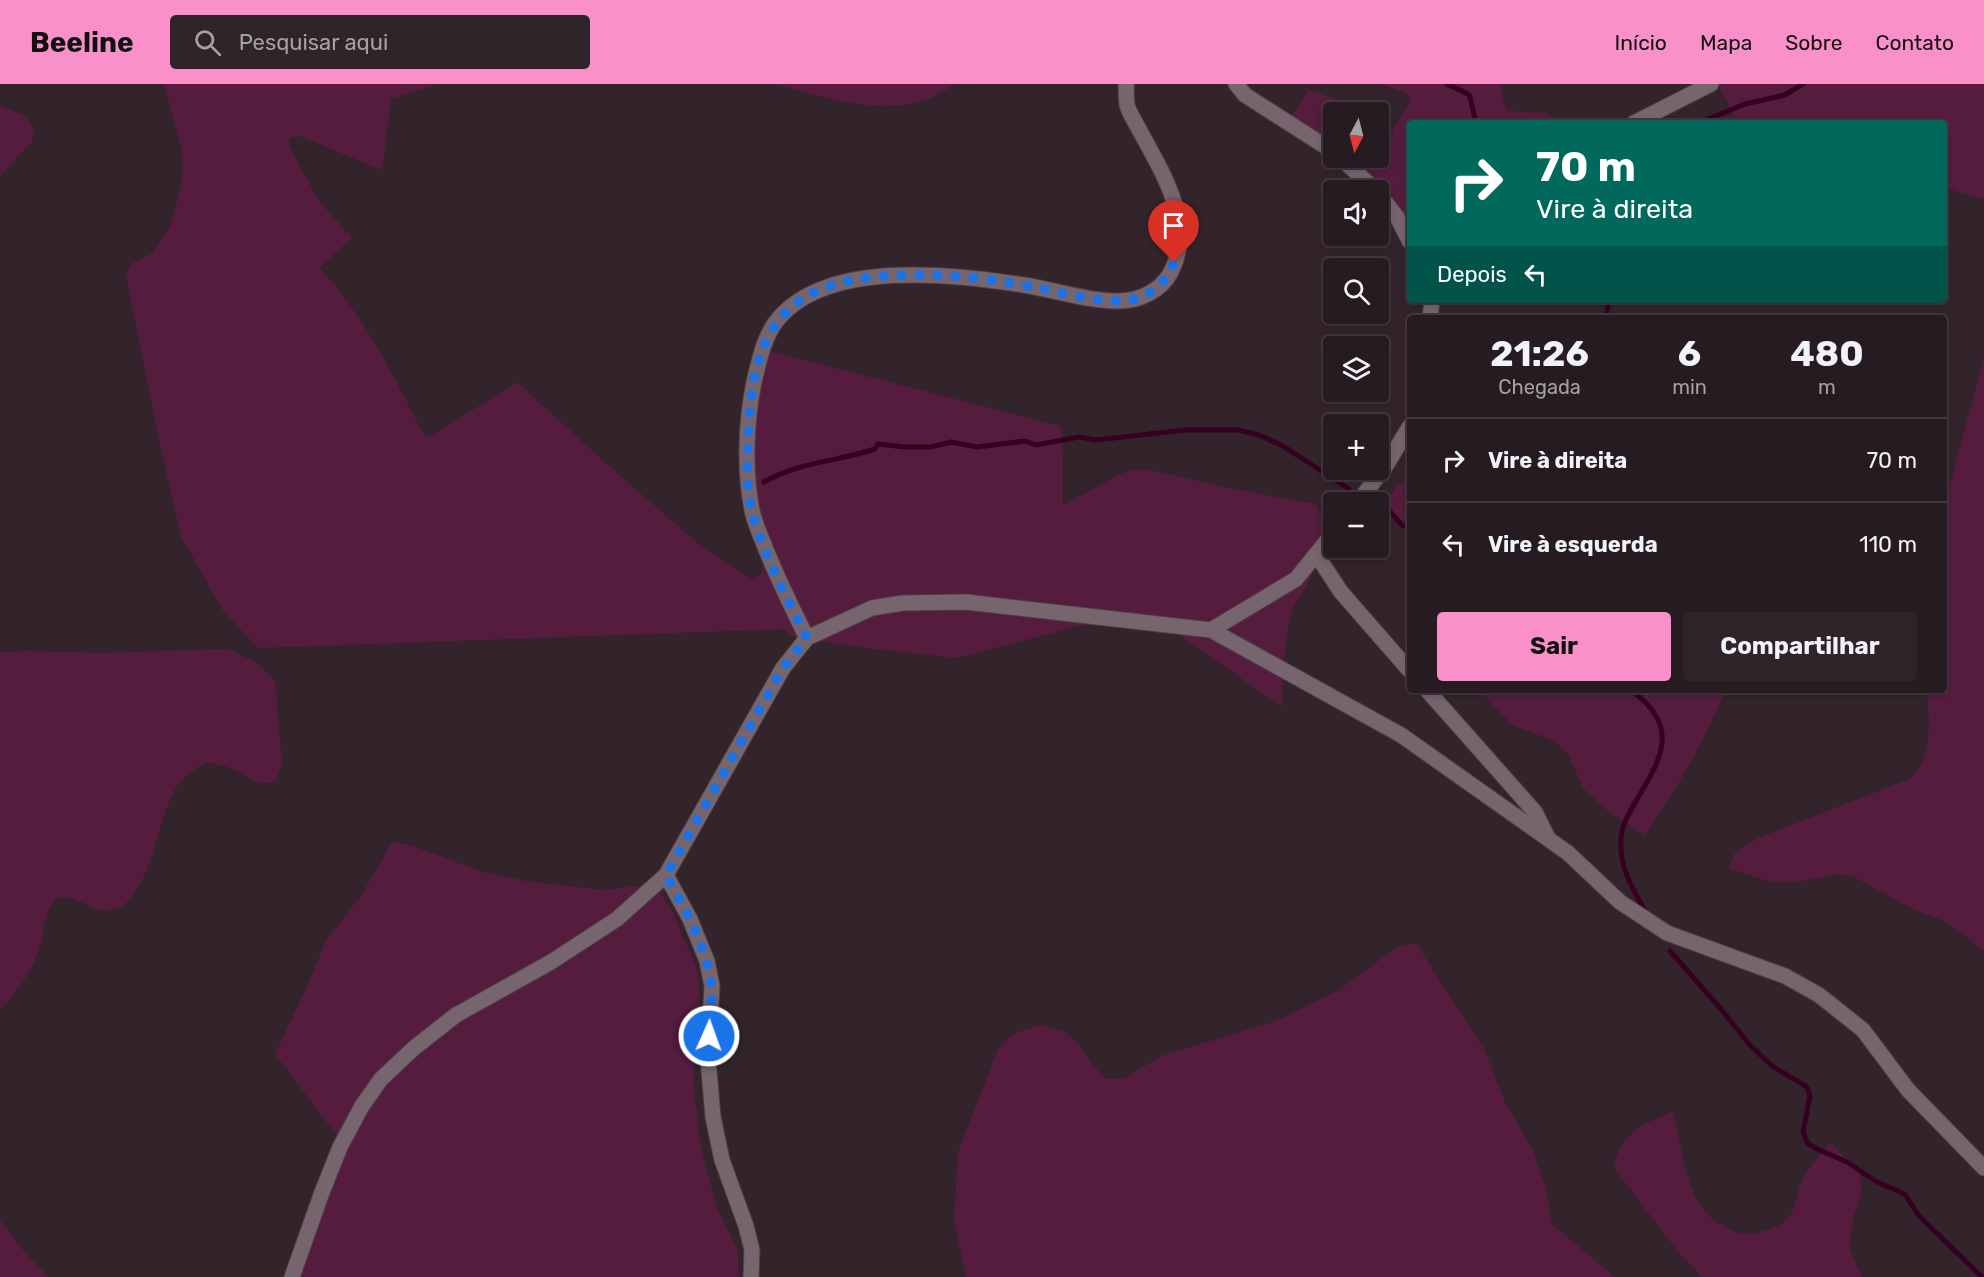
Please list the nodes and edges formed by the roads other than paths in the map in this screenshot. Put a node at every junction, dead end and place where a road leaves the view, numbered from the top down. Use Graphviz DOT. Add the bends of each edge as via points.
graph roads {
  1 [pos="1126,84"];
  2 [pos="1236,84"];
  3 [pos="1711,84"];
  4 [pos="1640,120"];
  5 [pos="1323,145"];
  6 [pos="1351,168"];
  7 [pos="1364,180"];
  8 [pos="1389,208"];
  9 [pos="1407,237"];
  10 [pos="1407,431"];
  11 [pos="1366,492"];
  12 [pos="1323,545"];
  13 [pos="1316,554"];
  14 [pos="1211,630"];
  15 [pos="807,638"];
  16 [pos="1407,668"];
  17 [pos="1430,693"];
  18 [pos="1550,841"];
  19 [pos="666,875"];
  20 [pos="1984,1168"];
  21 [pos="292,1277"];
  22 [pos="751,1277"];
  1 -- 15 [label="street" via="1127,106 1172,194 1179,219 1179,250 1170,274 1156,290 1140,298 1119,301 937,275 879,277 816,290 796,302 774,324 761,352 750,400 747,465 752,512 772,566"];
  2 -- 5 [label="street" via="1245,95"];
  3 -- 4 [label="street"];
  6 -- 7 [label="street"];
  8 -- 9 [label="street"];
  10 -- 11 [label="street"];
  12 -- 13 [label="street"];
  13 -- 14 [label="street" via="1296,579"];
  13 -- 16 [label="street" via="1341,592"];
  14 -- 15 [label="street" via="966,602 903,603 872,608"];
  14 -- 18 [label="street" via="1401,735"];
  15 -- 19 [label="street" via="783,668"];
  17 -- 18 [label="street" via="1535,812"];
  18 -- 20 [label="street" via="1620,902 1667,933 1785,976 1819,995 1863,1030 1908,1090"];
  19 -- 21 [label="street" via="617,919 551,962 456,1015 381,1079 340,1147"];
  19 -- 22 [label="street" via="707,961 711,986 708,1059 713,1117 722,1160 752,1250"];
}
